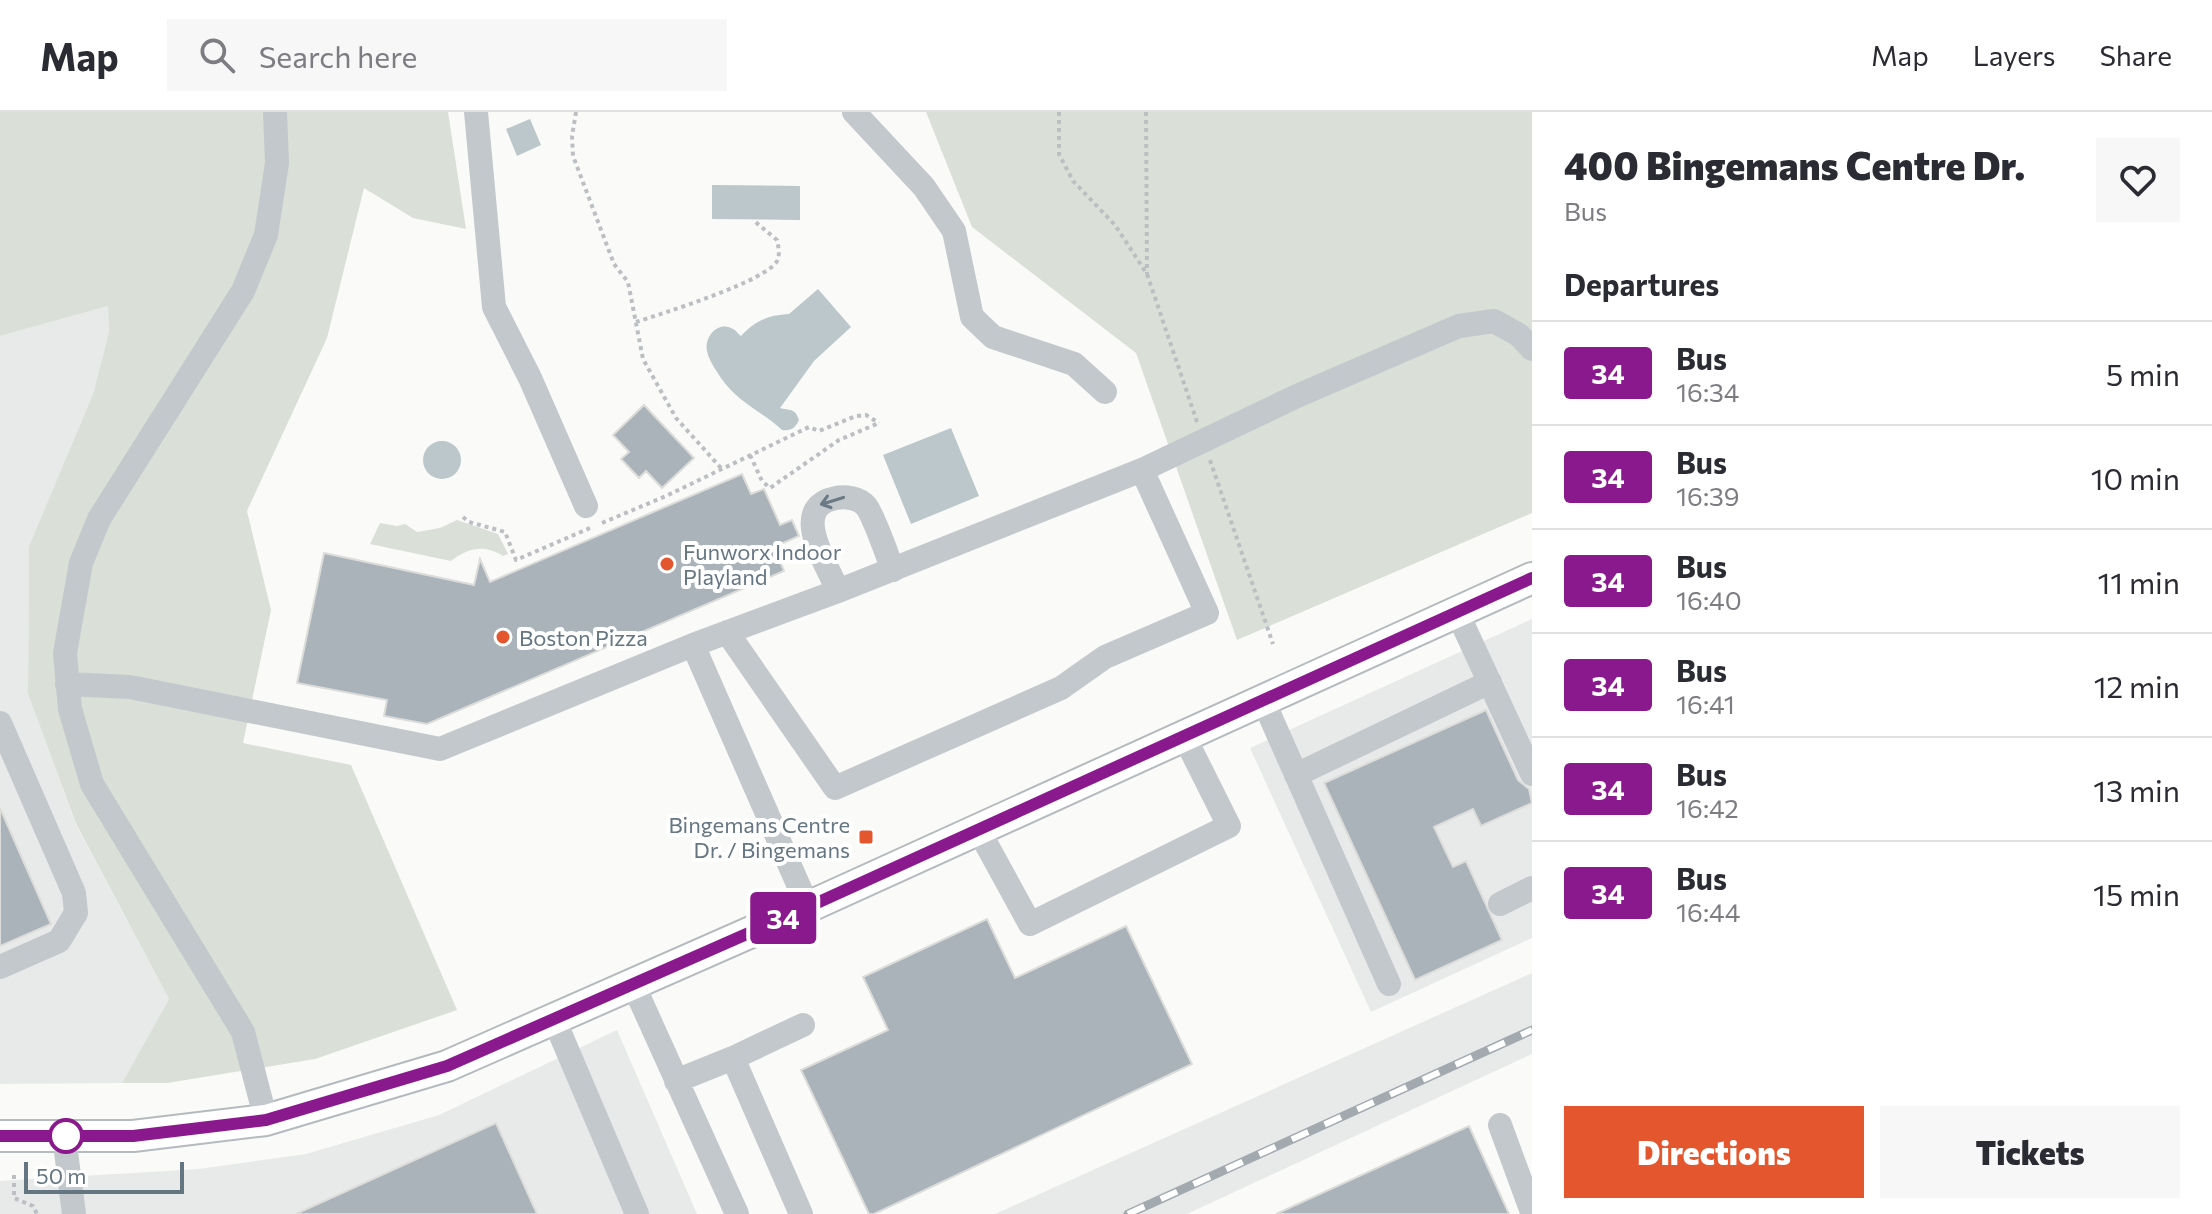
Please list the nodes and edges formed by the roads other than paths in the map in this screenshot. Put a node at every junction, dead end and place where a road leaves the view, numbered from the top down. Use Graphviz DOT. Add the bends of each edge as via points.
graph roads {
  1 [pos="275,112"];
  2 [pos="476,112"];
  3 [pos="854,112"];
  4 [pos="1532,349"];
  5 [pos="1105,392"];
  6 [pos="1142,470"];
  7 [pos="586,506"];
  8 [pos="893,570"];
  9 [pos="1532,578"];
  10 [pos="838,591"];
  11 [pos="1457,612"];
  12 [pos="727,632"];
  13 [pos="693,645"];
  14 [pos="1490,682"];
  15 [pos="67,684"];
  16 [pos="1263,700"];
  17 [pos="0,723"];
  18 [pos="1184,736"];
  19 [pos="1532,774"];
  20 [pos="1296,775"];
  21 [pos="978,829"];
  22 [pos="1532,888"];
  23 [pos="1500,904"];
  24 [pos="808,907"];
  25 [pos="0,967"];
  26 [pos="633,984"];
  27 [pos="1389,984"];
  28 [pos="554,1019"];
  29 [pos="803,1025"];
  30 [pos="733,1058"];
  31 [pos="676,1081"];
  32 [pos="266,1120"];
  33 [pos="1500,1125"];
  34 [pos="0,1136"];
  35 [pos="64,1136"];
  36 [pos="1532,1212"];
  37 [pos="74,1214"];
  38 [pos="637,1214"];
  39 [pos="737,1214"];
  40 [pos="801,1214"];
  1 -- 15 [label="lane" via="277,163 266,235 243,291 99,519 81,563 65,653"];
  2 -- 7 [label="lane" via="494,307"];
  3 -- 5 [label="lane" via="924,187 954,231 972,317 993,337 1074,364"];
  4 -- 6 [label="lane" via="1494,321 1459,326"];
  6 -- 8 [label="lane"];
  6 -- 12 [label="lane" via="1207,613 1105,657 1061,688 835,788"];
  8 -- 10 [label="lane"];
  8 -- 10 [label="lane, one-way" via="866,506 842,496 829,499 817,506 811,529"];
  9 -- 11 [label="main road"];
  10 -- 12 [label="lane"];
  11 -- 14 [label="lane"];
  11 -- 16 [label="main road"];
  12 -- 13 [label="lane"];
  13 -- 15 [label="lane" via="440,749 130,687"];
  13 -- 24 [label="lane"];
  14 -- 19 [label="lane"];
  14 -- 20 [label="lane"];
  15 -- 32 [label="lane" via="92,784 243,1032"];
  16 -- 18 [label="main road"];
  16 -- 20 [label="lane"];
  17 -- 25 [label="lane" via="74,893 76,913 59,941"];
  18 -- 21 [label="main road"];
  18 -- 21 [label="lane" via="1229,826 1030,924"];
  20 -- 27 [label="lane"];
  21 -- 24 [label="main road"];
  22 -- 23 [label="lane"];
  24 -- 26 [label="main road"];
  26 -- 28 [label="main road"];
  26 -- 31 [label="lane"];
  28 -- 32 [label="main road" via="447,1066"];
  28 -- 38 [label="lane"];
  29 -- 30 [label="lane"];
  30 -- 31 [label="lane"];
  30 -- 40 [label="lane"];
  31 -- 39 [label="lane"];
  32 -- 35 [label="main road" via="133,1136"];
  33 -- 36 [label="lane"];
  34 -- 35 [label="main road"];
  35 -- 37 [label="lane"];
}
